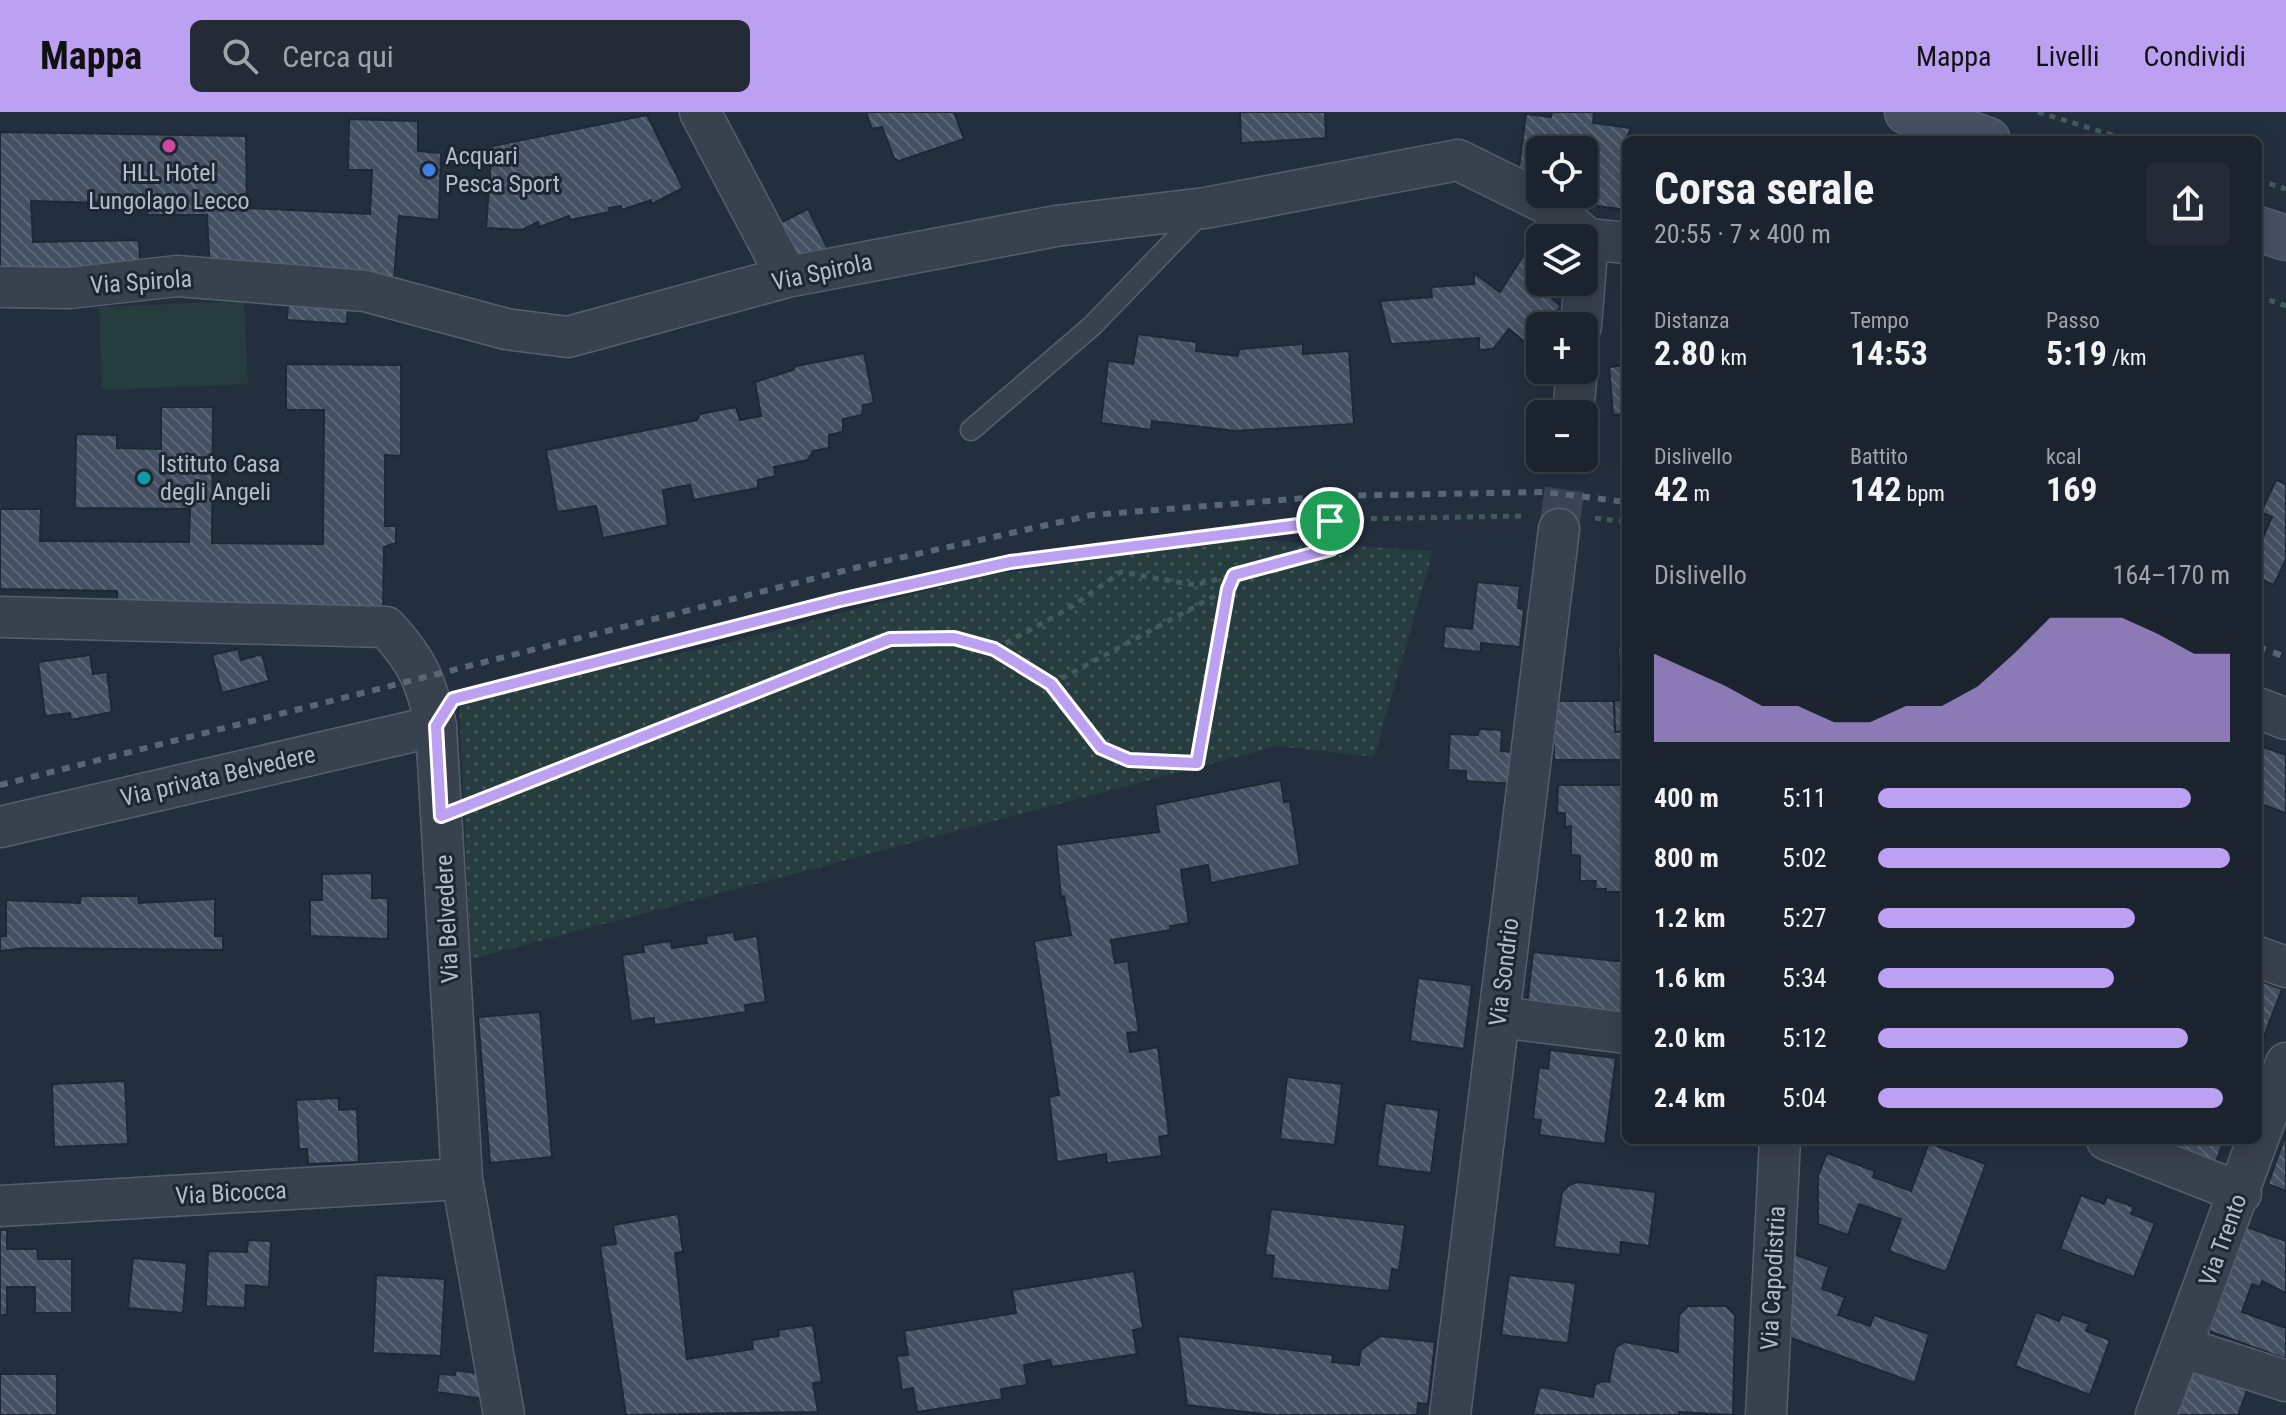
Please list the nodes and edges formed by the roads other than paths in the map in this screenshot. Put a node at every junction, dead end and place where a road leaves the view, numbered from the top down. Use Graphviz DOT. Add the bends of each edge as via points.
graph roads {
  1 [pos="700,112"];
  2 [pos="1915,123"];
  3 [pos="1971,136"];
  4 [pos="1205,208"];
  5 [pos="2262,230"];
  6 [pos="2286,238"];
  7 [pos="1607,241"];
  8 [pos="787,277"];
  9 [pos="0,287"];
  10 [pos="1585,312"];
  11 [pos="971,430"];
  12 [pos="1559,521"];
  13 [pos="0,617"];
  14 [pos="2262,710"];
  15 [pos="2286,719"];
  16 [pos="436,726"];
  17 [pos="0,827"];
  18 [pos="2262,958"];
  19 [pos="2286,967"];
  20 [pos="1499,1017"];
  21 [pos="1622,1032"];
  22 [pos="2286,1063"];
  23 [pos="2262,1132"];
  24 [pos="1780,1144"];
  25 [pos="2117,1144"];
  26 [pos="2258,1144"];
  27 [pos="462,1179"];
  28 [pos="2241,1193"];
  29 [pos="0,1206"];
  30 [pos="2184,1348"];
  31 [pos="2286,1381"];
  32 [pos="504,1415"];
  33 [pos="1450,1415"];
  34 [pos="1766,1415"];
  35 [pos="2156,1415"];
  1 -- 8 [label="street"];
  2 -- 3 [label="main road"];
  4 -- 7 [label="street, Via Spirola" via="1458,160"];
  4 -- 8 [label="street, Via Spirola" via="1056,226"];
  4 -- 11 [label="lane" via="1092,326"];
  5 -- 6 [label="main road"];
  7 -- 10 [label="street"];
  8 -- 9 [label="street, Via Spirola" via="568,337 506,329 350,290 177,276 70,288"];
  12 -- 20 [label="street, Via Sondrio"];
  13 -- 16 [label="street, Via Belvedere" via="386,627 425,678"];
  14 -- 15 [label="street"];
  16 -- 17 [label="street, Via privata Belvedere"];
  16 -- 27 [label="street, Via Belvedere"];
  18 -- 19 [label="street"];
  20 -- 21 [label="street"];
  20 -- 33 [label="street, Via Sondrio"];
  22 -- 23 [label="street, Via Trento"];
  24 -- 34 [label="street, Via Capodistria"];
  25 -- 28 [label="street"];
  26 -- 28 [label="street, Via Trento"];
  27 -- 29 [label="street, Via Bicocca"];
  27 -- 32 [label="street, Via Belvedere"];
  28 -- 30 [label="street, Via Trento"];
  30 -- 31 [label="street"];
  30 -- 35 [label="street, Via Trento"];
}
